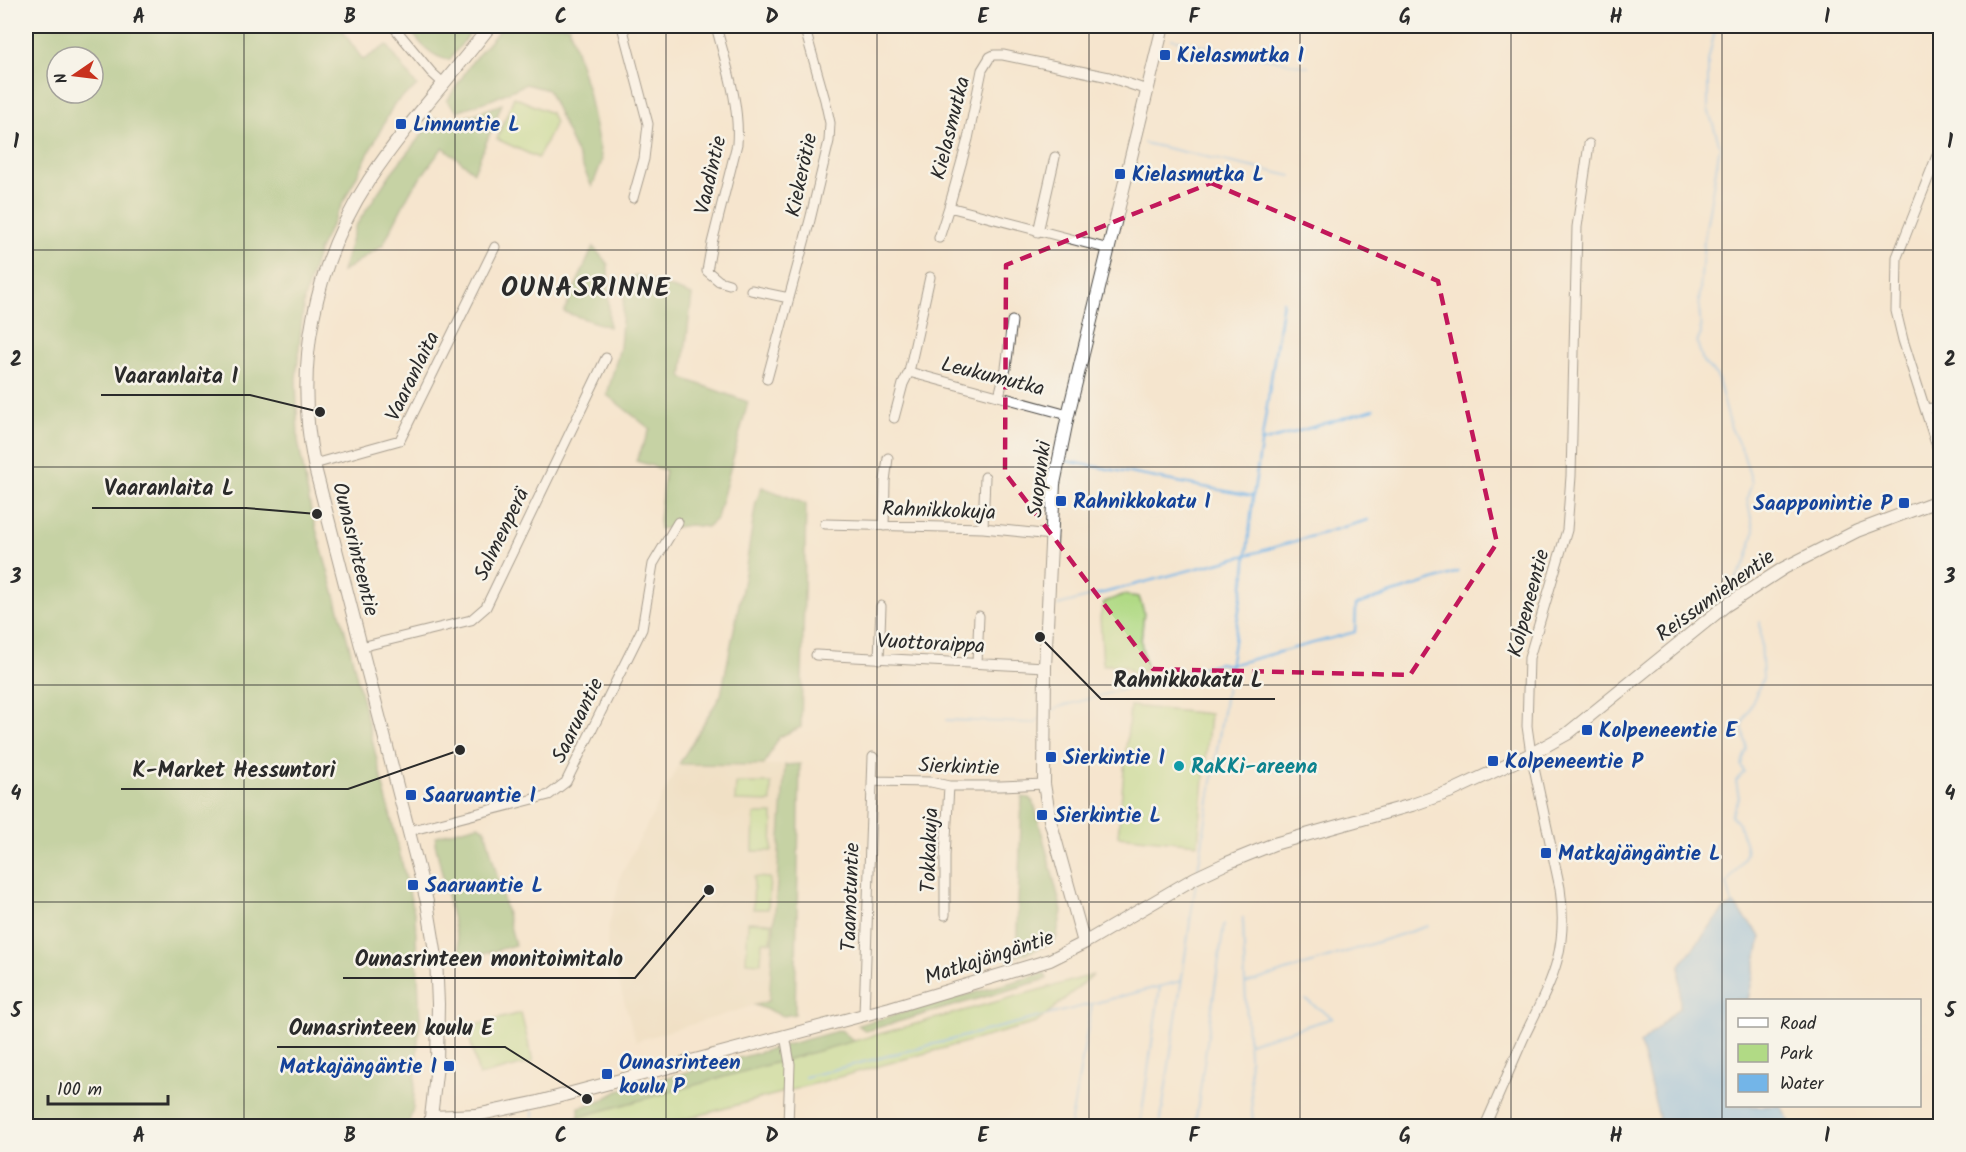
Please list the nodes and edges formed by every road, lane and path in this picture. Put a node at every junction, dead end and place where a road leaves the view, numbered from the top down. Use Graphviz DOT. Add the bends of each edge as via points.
graph roads {
  1 [pos="393,26"];
  2 [pos="490,26"];
  3 [pos="622,26"];
  4 [pos="716,26"];
  5 [pos="804,26"];
  6 [pos="1163,26"];
  7 [pos="444,84"];
  8 [pos="1147,90"];
  9 [pos="1589,144"];
  10 [pos="1940,149"];
  11 [pos="1055,157"];
  12 [pos="633,198"];
  13 [pos="949,207"];
  14 [pos="1038,232"];
  15 [pos="939,238"];
  16 [pos="495,247"];
  17 [pos="1108,249"];
  18 [pos="930,277"];
  19 [pos="729,284"];
  20 [pos="751,290"];
  21 [pos="789,298"];
  22 [pos="1012,321"];
  23 [pos="606,358"];
  24 [pos="909,372"];
  25 [pos="767,379"];
  26 [pos="999,396"];
  27 [pos="1941,407"];
  28 [pos="1925,409"];
  29 [pos="1068,415"];
  30 [pos="894,418"];
  31 [pos="1941,456"];
  32 [pos="888,458"];
  33 [pos="314,464"];
  34 [pos="985,477"];
  35 [pos="1941,500"];
  36 [pos="678,522"];
  37 [pos="825,524"];
  38 [pos="884,525"];
  39 [pos="983,528"];
  40 [pos="1052,535"];
  41 [pos="881,606"];
  42 [pos="979,616"];
  43 [pos="362,647"];
  44 [pos="816,655"];
  45 [pos="879,659"];
  46 [pos="977,663"];
  47 [pos="1045,667"];
  48 [pos="1531,754"];
  49 [pos="873,757"];
  50 [pos="872,781"];
  51 [pos="1044,784"];
  52 [pos="950,786"];
  53 [pos="409,831"];
  54 [pos="945,915"];
  55 [pos="1084,943"];
  56 [pos="864,1014"];
  57 [pos="785,1035"];
  58 [pos="431,1122"];
  59 [pos="788,1126"];
  60 [pos="1485,1126"];
  1 -- 7 [label="street"];
  2 -- 7 [label="street, Ounasrinteentie"];
  3 -- 12 [label="street" via="648,124 644,159"];
  4 -- 19 [label="street, Vaadintie" via="737,106 738,132 707,271"];
  5 -- 21 [label="street, Kiekerötie" via="830,132"];
  6 -- 8 [label="street, Suopunki"];
  7 -- 33 [label="street, Ounasrinteentie" via="369,181 328,260 307,350 306,414"];
  8 -- 13 [label="street, Kielasmutka" via="1109,77 1003,55 990,57 982,70"];
  8 -- 17 [label="street, Suopunki"];
  9 -- 48 [label="street, Kolpeneentie" via="1577,227 1567,530 1529,658 1527,726"];
  10 -- 28 [label="street" via="1897,257 1896,311"];
  11 -- 14 [label="street"];
  13 -- 14 [label="street, Kielasmutka"];
  13 -- 15 [label="street"];
  14 -- 17 [label="street, Kielasmutka"];
  16 -- 33 [label="street, Vaaranlaita" via="400,440"];
  17 -- 29 [label="street, Suopunki"];
  18 -- 24 [label="street, Leukumutka"];
  20 -- 21 [label="street"];
  21 -- 25 [label="street, Kiekerötie"];
  22 -- 26 [label="street"];
  23 -- 43 [label="street, Salmenperä" via="486,607 471,620"];
  24 -- 26 [label="street, Leukumutka"];
  24 -- 30 [label="street, Leukumutka"];
  26 -- 29 [label="street, Leukumutka"];
  27 -- 28 [label="street"];
  28 -- 31 [label="street"];
  29 -- 40 [label="street, Suopunki" via="1054,484"];
  32 -- 38 [label="street"];
  33 -- 43 [label="street, Ounasrinteentie"];
  34 -- 39 [label="street"];
  35 -- 48 [label="street, Reissumiehentie" via="1857,531 1784,567 1725,606 1567,734"];
  36 -- 53 [label="street, Saaruantie" via="652,564 642,629 566,782 549,795"];
  37 -- 38 [label="street, Rahnikkokuja"];
  38 -- 39 [label="street, Rahnikkokuja"];
  39 -- 40 [label="street, Rahnikkokuja"];
  40 -- 47 [label="street, Suopunki"];
  41 -- 45 [label="street"];
  42 -- 46 [label="street"];
  43 -- 53 [label="street, Ounasrinteentie"];
  44 -- 45 [label="street, Vuottoraippa"];
  45 -- 46 [label="street, Vuottoraippa"];
  46 -- 47 [label="street, Vuottoraippa"];
  47 -- 51 [label="street, Suopunki"];
  48 -- 55 [label="street, Matkajängäntie" via="1412,806 1274,844 1227,863"];
  48 -- 60 [label="street, Kolpeneentie" via="1560,888 1560,949 1551,981"];
  49 -- 50 [label="street, Taamotuntie"];
  50 -- 52 [label="street, Sierkintie"];
  50 -- 56 [label="street, Taamotuntie"];
  51 -- 52 [label="street, Sierkintie"];
  51 -- 55 [label="street, Suopunki"];
  52 -- 54 [label="street, Tokkakuja"];
  53 -- 58 [label="street, Ounasrinteentie" via="436,957 438,1032"];
  55 -- 56 [label="street, Matkajängäntie" via="1016,972"];
  56 -- 57 [label="street, Matkajängäntie"];
  57 -- 58 [label="street, Matkajängäntie" via="528,1104"];
  57 -- 59 [label="street" via="790,1064"];
}
